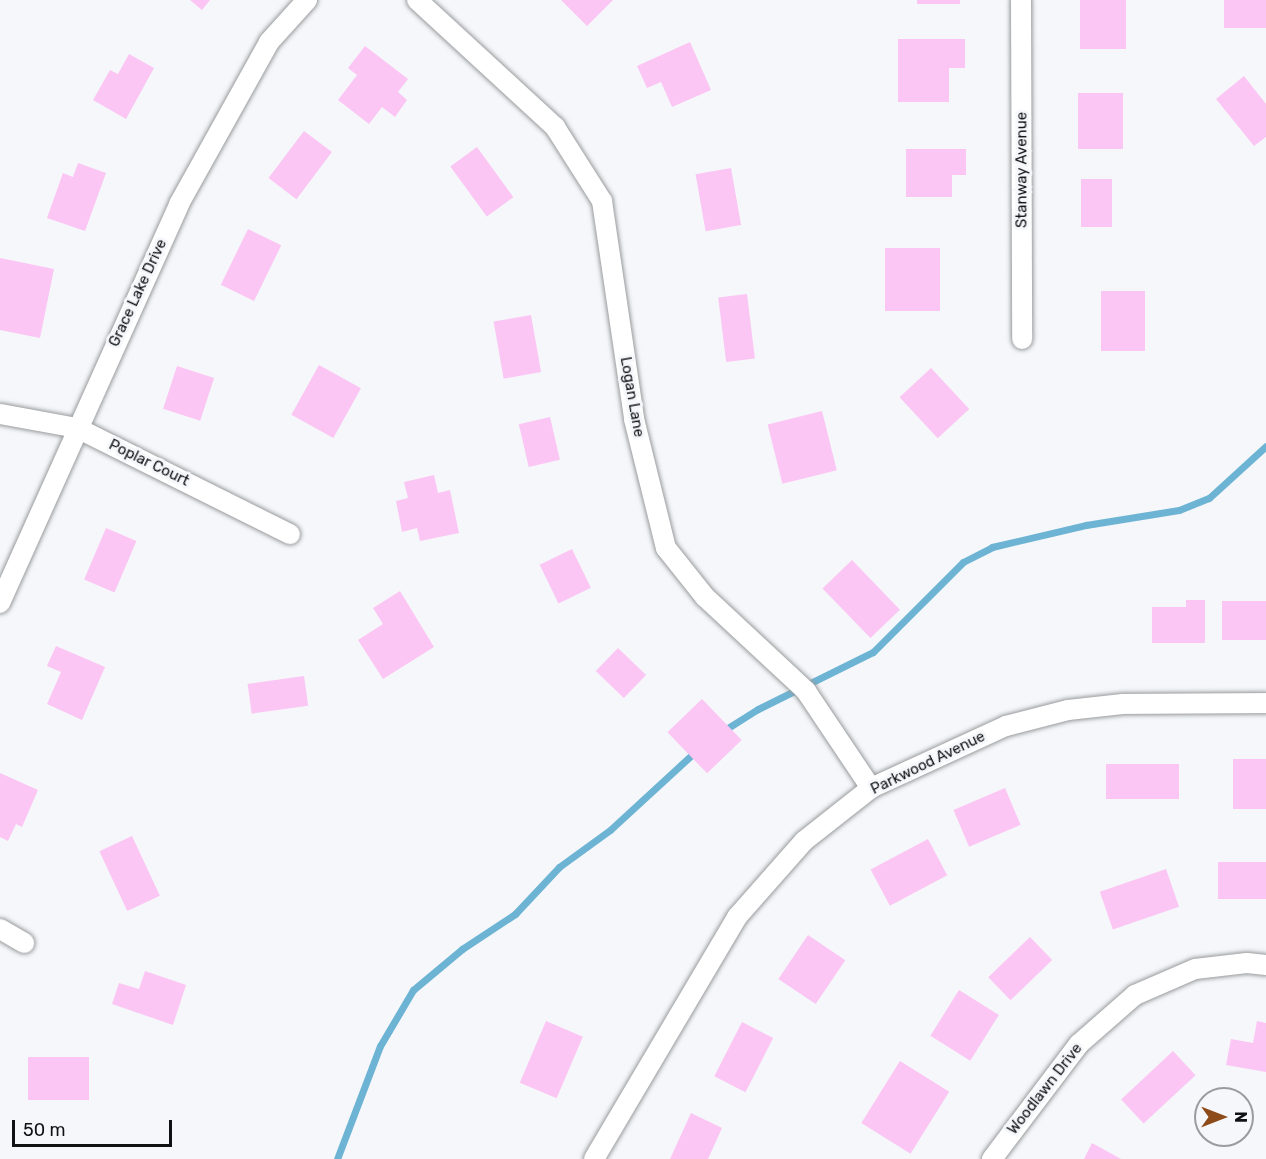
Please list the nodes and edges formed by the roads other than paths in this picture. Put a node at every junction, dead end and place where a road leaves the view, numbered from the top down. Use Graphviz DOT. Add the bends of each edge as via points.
graph roads {
  1 [pos="307,0"];
  2 [pos="417,0"];
  3 [pos="1021,0"];
  4 [pos="1023,339"];
  5 [pos="0,414"];
  6 [pos="77,428"];
  7 [pos="290,534"];
  8 [pos="0,603"];
  9 [pos="1266,703"];
  10 [pos="871,788"];
  11 [pos="0,929"];
  12 [pos="24,943"];
  13 [pos="1266,965"];
  14 [pos="594,1159"];
  15 [pos="992,1159"];
  1 -- 6 [label="street, Grace Lake Drive" via="269,42 179,204"];
  2 -- 10 [label="street, Logan Lane" via="555,127 602,201 634,419 666,548 705,597 806,691"];
  3 -- 4 [label="street, Stanway Avenue"];
  5 -- 6 [label="street, Poplar Court"];
  6 -- 7 [label="street, Poplar Court"];
  6 -- 8 [label="street, Grace Lake Drive"];
  9 -- 10 [label="street, Parkwood Avenue" via="1123,704 1068,710 1006,726"];
  10 -- 14 [label="street, Parkwood Avenue" via="804,841 737,917"];
  11 -- 12 [label="street"];
  13 -- 15 [label="street, Woodlawn Drive" via="1247,963 1195,969 1135,995 1079,1044"];
}
